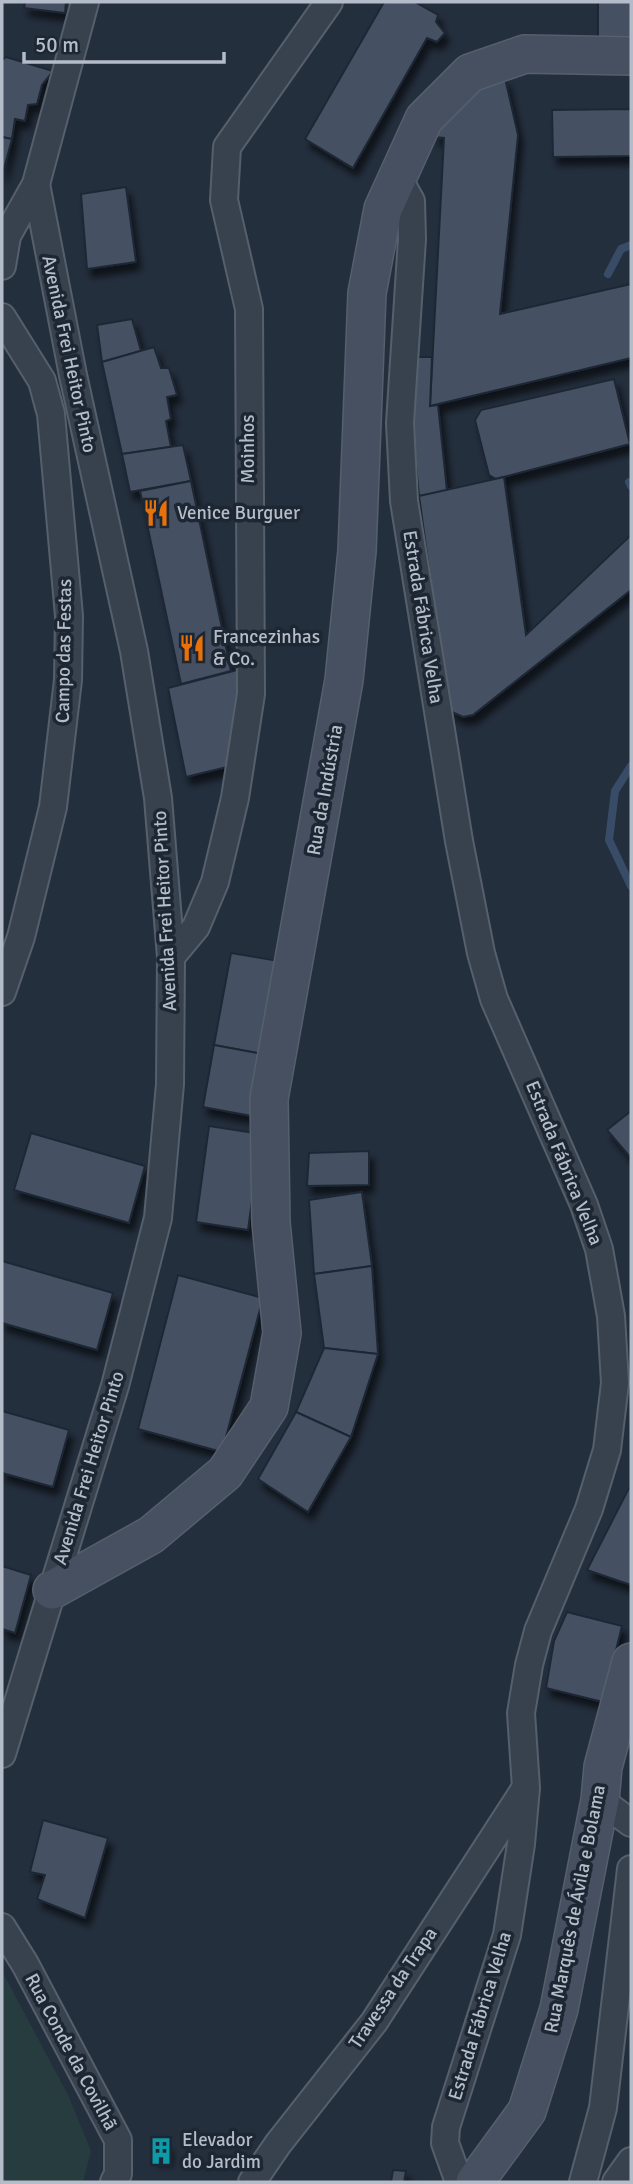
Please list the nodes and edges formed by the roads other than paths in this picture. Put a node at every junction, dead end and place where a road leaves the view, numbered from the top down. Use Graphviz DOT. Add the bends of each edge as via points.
graph roads {
  1 [pos="85,2"];
  2 [pos="329,2"];
  3 [pos="631,56"];
  4 [pos="397,176"];
  5 [pos="36,184"];
  6 [pos="2,266"];
  7 [pos="2,317"];
  8 [pos="171,957"];
  9 [pos="2,992"];
  10 [pos="631,1438"];
  11 [pos="607,1450"];
  12 [pos="52,1590"];
  13 [pos="631,1662"];
  14 [pos="2,1754"];
  15 [pos="526,1788"];
  16 [pos="600,1800"];
  17 [pos="631,1823"];
  18 [pos="631,1869"];
  19 [pos="2,1927"];
  20 [pos="631,2161"];
  21 [pos="114,2182"];
  22 [pos="252,2182"];
  23 [pos="458,2182"];
  24 [pos="475,2182"];
  25 [pos="583,2182"];
  26 [pos="616,2182"];
  1 -- 5 [label="street"];
  2 -- 8 [label="street, Moinhos" via="227,147 224,200 249,309 251,694 235,798 215,882 196,927"];
  3 -- 4 [label="street, Rua da Indústria" via="525,54 470,73 424,118"];
  4 -- 11 [label="street, Estrada Fábrica Velha" via="411,201 412,239 400,423 404,501 459,841 494,999 599,1249 611,1317 615,1382"];
  4 -- 12 [label="street, Rua da Indústria" via="383,209 367,293 357,551 344,680 269,1099 271,1223 282,1334 269,1407 225,1473 150,1535"];
  5 -- 6 [label="street" via="7,236"];
  5 -- 8 [label="street, Avenida Frei Heitor Pinto" via="134,651 158,798"];
  7 -- 9 [label="street, Campo das Festas" via="42,381 51,414 69,616 68,680 53,807 21,937"];
  8 -- 12 [label="street, Avenida Frei Heitor Pinto" via="170,1084 158,1218 115,1386"];
  10 -- 11 [label="street"];
  11 -- 15 [label="street, Estrada Fábrica Velha" via="529,1665 521,1713"];
  12 -- 14 [label="street, Avenida Frei Heitor Pinto"];
  13 -- 16 [label="street, Rua Marquês de Ávila e Bolama" via="603,1767"];
  15 -- 22 [label="street, Travessa da Trapa" via="374,2022"];
  15 -- 23 [label="street, Estrada Fábrica Velha" via="507,1936 446,2127 445,2143"];
  16 -- 17 [label="street"];
  16 -- 24 [label="street, Rua Marquês de Ávila e Bolama" via="559,2010 527,2111"];
  18 -- 25 [label="street" via="603,2108"];
  19 -- 21 [label="street, Rua Conde da Covilhã" via="118,2140"];
  20 -- 26 [label="street"];
}
